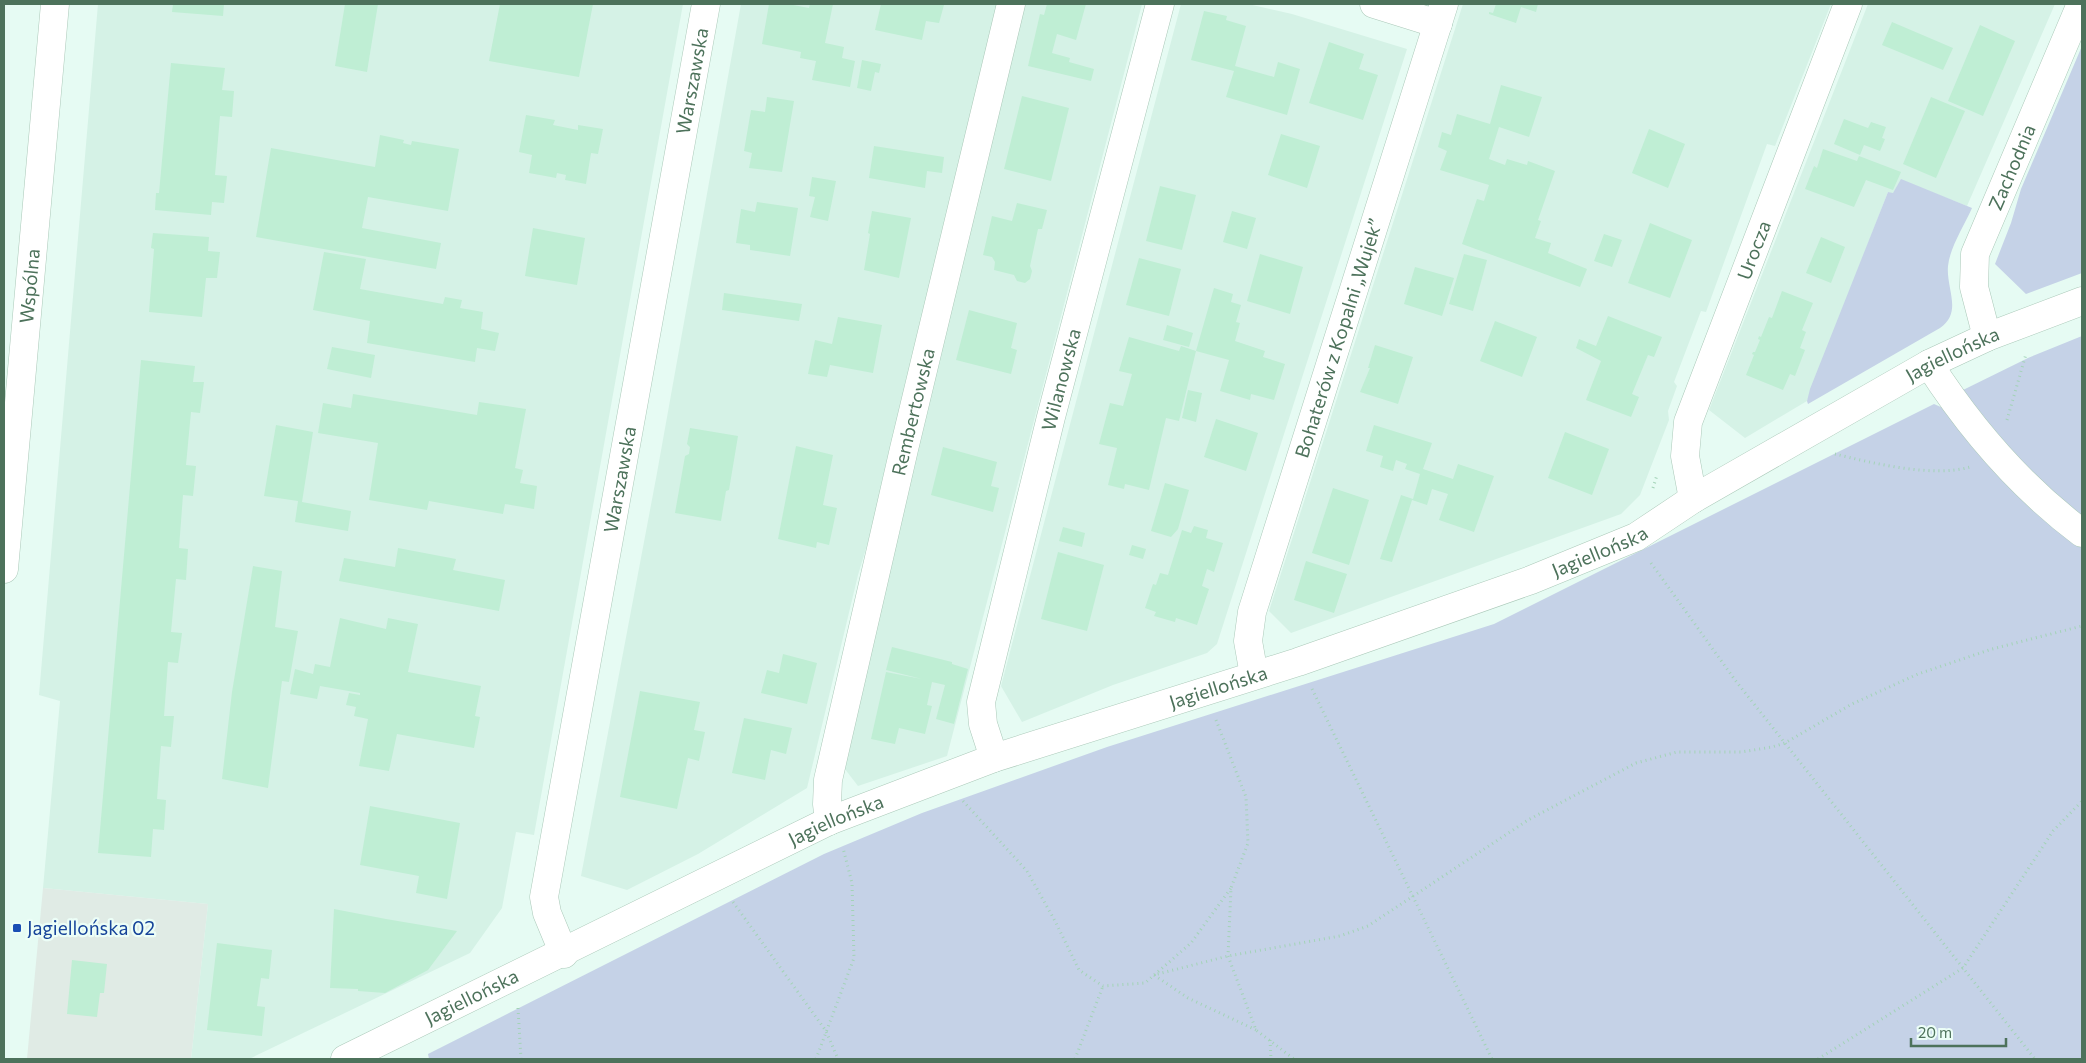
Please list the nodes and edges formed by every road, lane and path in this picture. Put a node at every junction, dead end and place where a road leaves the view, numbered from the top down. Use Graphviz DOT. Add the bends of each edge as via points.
graph roads {
  1 [pos="55,4"];
  2 [pos="706,4"];
  3 [pos="1011,4"];
  4 [pos="1160,4"];
  5 [pos="1374,4"];
  6 [pos="1848,4"];
  7 [pos="2081,4"];
  8 [pos="1441,14"];
  9 [pos="2082,301"];
  10 [pos="2037,317"];
  11 [pos="1986,337"];
  12 [pos="1929,364"];
  13 [pos="1812,430"];
  14 [pos="1997,455"];
  15 [pos="1658,472"];
  16 [pos="1652,490"];
  17 [pos="1693,499"];
  18 [pos="2082,533"];
  19 [pos="1636,537"];
  20 [pos="4,569"];
  21 [pos="2082,626"];
  22 [pos="1298,662"];
  23 [pos="1254,675"];
  24 [pos="1215,717"];
  25 [pos="1785,743"];
  26 [pos="994,758"];
  27 [pos="957,795"];
  28 [pos="2082,801"];
  29 [pos="835,831"];
  30 [pos="1231,888"];
  31 [pos="1413,897"];
  32 [pos="733,902"];
  33 [pos="564,954"];
  34 [pos="1228,956"];
  35 [pos="1963,968"];
  36 [pos="514,975"];
  37 [pos="1154,975"];
  38 [pos="1103,986"];
  39 [pos="1256,1030"];
  40 [pos="826,1031"];
  41 [pos="1270,1040"];
  42 [pos="345,1059"];
  43 [pos="521,1059"];
  44 [pos="816,1059"];
  45 [pos="838,1059"];
  46 [pos="1076,1059"];
  47 [pos="1271,1059"];
  48 [pos="1294,1059"];
  49 [pos="1492,1059"];
  50 [pos="1818,1059"];
  51 [pos="2035,1059"];
  1 -- 20 [label="street, Wspólna"];
  2 -- 33 [label="street, Warszawska" via="544,897"];
  3 -- 29 [label="street, Rembertowska" via="828,780 827,804"];
  4 -- 26 [label="street, Wilanowska" via="981,702 983,724"];
  5 -- 8 [label="street"];
  6 -- 17 [label="street, Urocza" via="1688,422 1685,456"];
  7 -- 11 [label="street, Zachodnia" via="1975,254 1974,287"];
  8 -- 23 [label="street, Bohaterów z Kopalni „Wujek”" via="1252,612 1248,641"];
  9 -- 10 [label="street, Jagiellońska"];
  10 -- 11 [label="street, Jagiellońska"];
  10 -- 14 [label="path"];
  11 -- 12 [label="street, Jagiellońska"];
  12 -- 13 [label="street, Jagiellońska"];
  12 -- 14 [label="street" via="1954,402"];
  13 -- 14 [label="path" via="1826,451 1920,470 1960,470"];
  13 -- 17 [label="street, Jagiellońska"];
  14 -- 18 [label="street" via="2034,494"];
  15 -- 16 [label="path"];
  17 -- 19 [label="street, Jagiellońska"];
  19 -- 22 [label="street, Jagiellońska" via="1531,580"];
  19 -- 25 [label="path" via="1660,577"];
  21 -- 25 [label="path" via="1918,674 1852,704"];
  22 -- 23 [label="street, Jagiellońska"];
  22 -- 31 [label="path"];
  23 -- 26 [label="street, Jagiellońska"];
  24 -- 30 [label="path" via="1246,797 1248,842"];
  25 -- 31 [label="path" via="1741,752 1677,752 1636,763 1528,820"];
  25 -- 35 [label="path"];
  26 -- 29 [label="street, Jagiellońska"];
  27 -- 38 [label="path" via="1027,871 1079,970"];
  28 -- 35 [label="path" via="2053,831"];
  29 -- 33 [label="street, Jagiellońska"];
  29 -- 40 [label="path" via="852,883 854,958"];
  30 -- 34 [label="path"];
  30 -- 37 [label="path" via="1191,943"];
  31 -- 34 [label="path" via="1368,926 1340,936"];
  31 -- 49 [label="path"];
  32 -- 40 [label="path"];
  33 -- 36 [label="street, Jagiellońska"];
  34 -- 37 [label="path"];
  34 -- 39 [label="path"];
  35 -- 50 [label="path"];
  35 -- 51 [label="path"];
  36 -- 42 [label="street, Jagiellońska"];
  36 -- 43 [label="path"];
  37 -- 38 [label="path" via="1145,983"];
  37 -- 39 [label="path" via="1188,998"];
  38 -- 46 [label="path"];
  39 -- 41 [label="path"];
  40 -- 44 [label="path"];
  40 -- 45 [label="path"];
  41 -- 47 [label="path"];
  41 -- 48 [label="path"];
}
